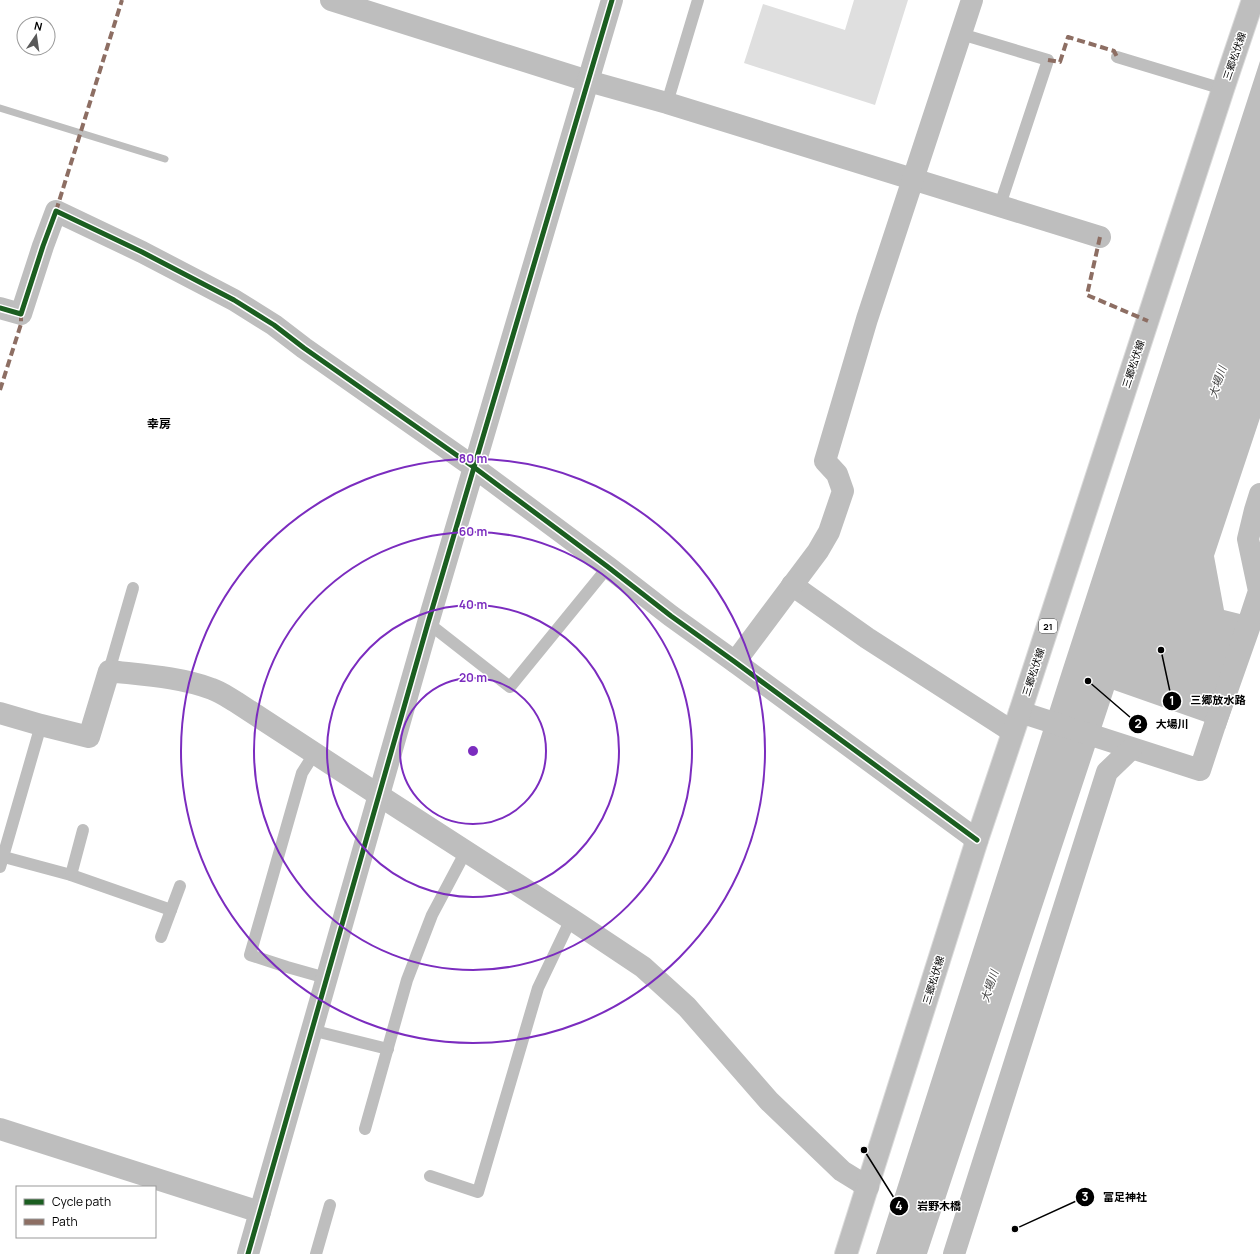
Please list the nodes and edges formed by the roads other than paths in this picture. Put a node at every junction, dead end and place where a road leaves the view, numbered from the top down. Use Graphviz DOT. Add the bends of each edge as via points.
graph roads {
  1 [pos="331,0"];
  2 [pos="612,0"];
  3 [pos="698,0"];
  4 [pos="972,0"];
  5 [pos="1253,0"];
  6 [pos="961,34"];
  7 [pos="1116,57"];
  8 [pos="588,81"];
  9 [pos="1223,89"];
  10 [pos="667,103"];
  11 [pos="913,179"];
  12 [pos="1000,205"];
  13 [pos="1100,237"];
  14 [pos="0,308"];
  15 [pos="475,468"];
  16 [pos="1258,505"];
  17 [pos="608,566"];
  18 [pos="792,585"];
  19 [pos="134,588"];
  20 [pos="428,623"];
  21 [pos="735,662"];
  22 [pos="109,671"];
  23 [pos="0,713"];
  24 [pos="1024,721"];
  25 [pos="41,725"];
  26 [pos="1131,749"];
  27 [pos="314,754"];
  28 [pos="380,796"];
  29 [pos="83,830"];
  30 [pos="977,840"];
  31 [pos="466,851"];
  32 [pos="2,862"];
  33 [pos="70,875"];
  34 [pos="180,886"];
  35 [pos="171,910"];
  36 [pos="571,919"];
  37 [pos="161,937"];
  38 [pos="326,978"];
  39 [pos="311,1030"];
  40 [pos="388,1049"];
  41 [pos="0,1129"];
  42 [pos="365,1129"];
  43 [pos="430,1176"];
  44 [pos="868,1187"];
  45 [pos="330,1205"];
  46 [pos="260,1212"];
  47 [pos="248,1254"];
  48 [pos="316,1254"];
  49 [pos="846,1254"];
  50 [pos="954,1254"];
  1 -- 8 [label="street"];
  2 -- 8 [label="street"];
  3 -- 10 [label="lane"];
  4 -- 6 [label="street"];
  5 -- 9 [label="street, 三郷松伏線 / 21"];
  6 -- 11 [label="street"];
  6 -- 12 [label="lane" via="1048,60"];
  7 -- 9 [label="lane"];
  8 -- 10 [label="street"];
  8 -- 15 [label="street"];
  9 -- 24 [label="street, 三郷松伏線 / 21"];
  10 -- 11 [label="street"];
  11 -- 12 [label="street"];
  11 -- 18 [label="street" via="867,319 825,461 837,474 843,491 829,532"];
  12 -- 13 [label="street"];
  14 -- 15 [label="street" via="21,314 56,211 142,252 254,312"];
  15 -- 17 [label="street"];
  15 -- 20 [label="street"];
  16 -- 26 [label="street" via="1248,539 1259,591 1200,770"];
  17 -- 20 [label="lane" via="510,687"];
  17 -- 21 [label="street"];
  18 -- 21 [label="street"];
  18 -- 24 [label="street" via="866,638"];
  19 -- 22 [label="lane"];
  20 -- 28 [label="street"];
  21 -- 30 [label="street"];
  22 -- 25 [label="street" via="89,737"];
  22 -- 27 [label="street" via="188,682 213,689"];
  23 -- 25 [label="street"];
  24 -- 26 [label="street"];
  24 -- 30 [label="street, 三郷松伏線 / 21"];
  25 -- 32 [label="lane"];
  26 -- 50 [label="street" via="1107,772"];
  27 -- 28 [label="street"];
  27 -- 38 [label="lane" via="302,773 250,955"];
  28 -- 31 [label="street"];
  28 -- 38 [label="street"];
  29 -- 33 [label="lane"];
  30 -- 44 [label="street, 三郷松伏線 / 21"];
  31 -- 36 [label="street"];
  31 -- 40 [label="lane" via="432,915 407,980"];
  32 -- 33 [label="lane"];
  33 -- 35 [label="lane"];
  34 -- 35 [label="lane"];
  35 -- 37 [label="lane"];
  36 -- 43 [label="lane" via="538,988 478,1192"];
  36 -- 44 [label="street" via="643,967 687,1007 775,1106 842,1171"];
  38 -- 39 [label="street"];
  39 -- 40 [label="lane"];
  39 -- 46 [label="street"];
  40 -- 42 [label="lane"];
  41 -- 46 [label="street"];
  44 -- 49 [label="street, 三郷松伏線 / 21"];
  45 -- 48 [label="lane"];
  46 -- 47 [label="street"];
}
